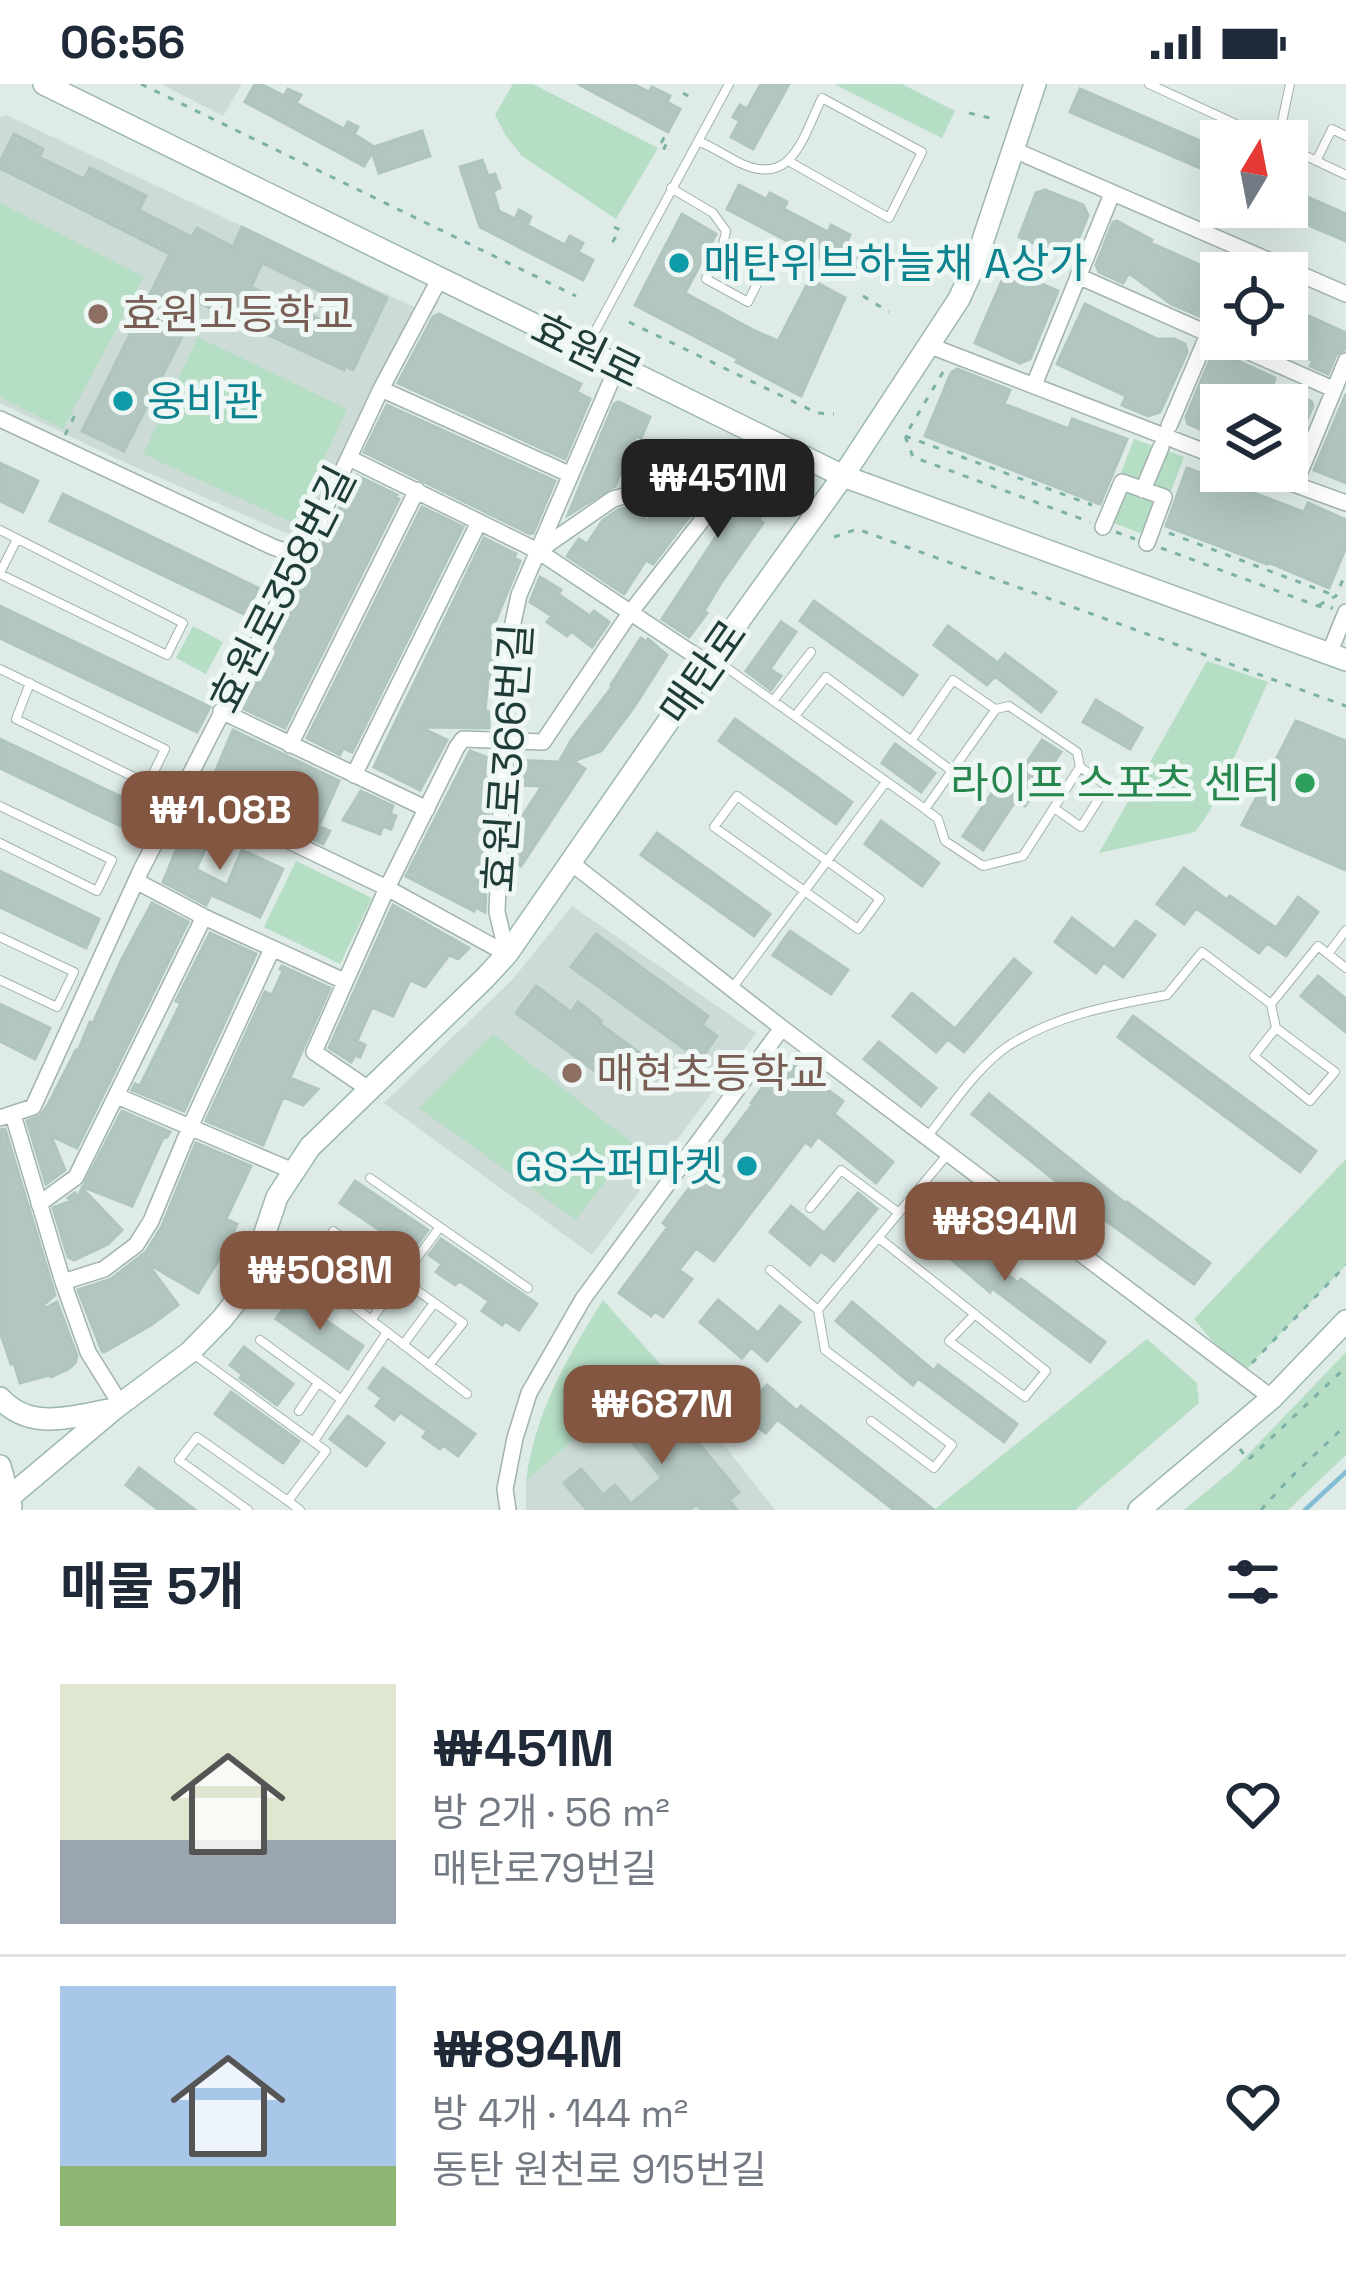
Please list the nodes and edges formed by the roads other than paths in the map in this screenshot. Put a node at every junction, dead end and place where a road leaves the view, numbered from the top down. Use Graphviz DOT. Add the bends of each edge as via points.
graph roads {
  1 [pos="44,84"];
  2 [pos="729,84"];
  3 [pos="1035,84"];
  4 [pos="1149,84"];
  5 [pos="1177,84"];
  6 [pos="1290,84"];
  7 [pos="1172,95"];
  8 [pos="1229,120"];
  9 [pos="1281,120"];
  10 [pos="1346,136"];
  11 [pos="698,141"];
  12 [pos="1015,150"];
  13 [pos="1308,156"];
  14 [pos="1316,160"];
  15 [pos="790,162"];
  16 [pos="1346,175"];
  17 [pos="671,188"];
  18 [pos="1112,194"];
  19 [pos="723,245"];
  20 [pos="1078,276"];
  21 [pos="440,278"];
  22 [pos="1346,294"];
  23 [pos="1200,330"];
  24 [pos="928,345"];
  25 [pos="586,350"];
  26 [pos="1200,353"];
  27 [pos="1267,360"];
  28 [pos="1346,362"];
  29 [pos="618,365"];
  30 [pos="1034,385"];
  31 [pos="381,388"];
  32 [pos="1333,389"];
  33 [pos="0,419"];
  34 [pos="1169,426"];
  35 [pos="1161,447"];
  36 [pos="1200,450"];
  37 [pos="1308,452"];
  38 [pos="349,458"];
  39 [pos="569,474"];
  40 [pos="843,476"];
  41 [pos="1308,489"];
  42 [pos="417,490"];
  43 [pos="1143,490"];
  44 [pos="1346,503"];
  45 [pos="479,522"];
  46 [pos="1103,527"];
  47 [pos="0,530"];
  48 [pos="17,538"];
  49 [pos="1147,543"];
  50 [pos="538,551"];
  51 [pos="302,557"];
  52 [pos="0,574"];
  53 [pos="1346,612"];
  54 [pos="630,613"];
  55 [pos="811,652"];
  56 [pos="1338,657"];
  57 [pos="710,661"];
  58 [pos="0,668"];
  59 [pos="30,683"];
  60 [pos="773,701"];
  61 [pos="995,709"];
  62 [pos="220,711"];
  63 [pos="795,716"];
  64 [pos="505,741"];
  65 [pos="911,741"];
  66 [pos="290,745"];
  67 [pos="1080,766"];
  68 [pos="952,771"];
  69 [pos="354,775"];
  70 [pos="886,782"];
  71 [pos="183,790"];
  72 [pos="0,806"];
  73 [pos="1054,808"];
  74 [pos="427,809"];
  75 [pos="925,809"];
  76 [pos="0,843"];
  77 [pos="828,860"];
  78 [pos="570,862"];
  79 [pos="136,881"];
  80 [pos="387,888"];
  81 [pos="805,890"];
  82 [pos="204,917"];
  83 [pos="1346,930"];
  84 [pos="0,937"];
  85 [pos="272,949"];
  86 [pos="507,954"];
  87 [pos="1328,954"];
  88 [pos="1346,968"];
  89 [pos="0,980"];
  90 [pos="344,981"];
  91 [pos="731,988"];
  92 [pos="1271,1004"];
  93 [pos="782,1028"];
  94 [pos="1276,1028"];
  95 [pos="370,1090"];
  96 [pos="117,1096"];
  97 [pos="6,1116"];
  98 [pos="190,1127"];
  99 [pos="927,1137"];
  100 [pos="948,1154"];
  101 [pos="292,1171"];
  102 [pos="370,1178"];
  103 [pos="39,1204"];
  104 [pos="810,1208"];
  105 [pos="899,1214"];
  106 [pos="440,1227"];
  107 [pos="333,1231"];
  108 [pos="878,1238"];
  109 [pos="371,1258"];
  110 [pos="770,1270"];
  111 [pos="402,1280"];
  112 [pos="63,1282"];
  113 [pos="528,1288"];
  114 [pos="434,1303"];
  115 [pos="818,1310"];
  116 [pos="975,1314"];
  117 [pos="371,1320"];
  118 [pos="1345,1324"];
  119 [pos="387,1332"];
  120 [pos="260,1340"];
  121 [pos="403,1345"];
  122 [pos="190,1352"];
  123 [pos="429,1364"];
  124 [pos="318,1383"];
  125 [pos="467,1394"];
  126 [pos="0,1398"];
  127 [pos="1272,1398"];
  128 [pos="342,1400"];
  129 [pos="118,1407"];
  130 [pos="299,1411"];
  131 [pos="871,1421"];
  132 [pos="314,1441"];
  133 [pos="0,1466"];
  134 [pos="7,1504"];
  135 [pos="292,1506"];
  136 [pos="248,1510"];
  137 [pos="508,1510"];
  138 [pos="1139,1510"];
  1 -- 21 [label="street, 효원로"];
  2 -- 11 [label="lane"];
  3 -- 12 [label="street, 매탄로"];
  4 -- 7 [label="lane"];
  5 -- 7 [label="lane"];
  6 -- 9 [label="lane"];
  7 -- 8 [label="lane"];
  10 -- 14 [label="lane" via="1332,129"];
  11 -- 15 [label="lane" via="746,166"];
  11 -- 17 [label="lane"];
  12 -- 18 [label="street"];
  12 -- 24 [label="street, 매탄로" via="968,282"];
  13 -- 14 [label="lane"];
  14 -- 16 [label="lane"];
  15 -- 15 [label="lane" via="822,98 922,152 889,218"];
  17 -- 19 [label="lane" via="713,213 726,231"];
  17 -- 25 [label="lane"];
  18 -- 20 [label="street"];
  18 -- 22 [label="street"];
  19 -- 19 [label="lane" via="706,279 748,302 764,270"];
  20 -- 23 [label="street"];
  20 -- 30 [label="street"];
  21 -- 25 [label="street, 효원로"];
  21 -- 31 [label="street, 효원로358번길"];
  24 -- 30 [label="street"];
  24 -- 40 [label="street, 매탄로"];
  25 -- 29 [label="street, 효원로"];
  26 -- 34 [label="street"];
  27 -- 32 [label="street"];
  28 -- 32 [label="street"];
  29 -- 39 [label="street, 효원로366번길"];
  29 -- 40 [label="street, 효원로"];
  30 -- 36 [label="street"];
  31 -- 38 [label="street, 효원로358번길"];
  31 -- 39 [label="street"];
  32 -- 37 [label="street"];
  33 -- 51 [label="street"];
  35 -- 43 [label="street"];
  38 -- 42 [label="street"];
  38 -- 51 [label="street, 효원로358번길"];
  39 -- 50 [label="street, 효원로366번길"];
  40 -- 56 [label="street, 효원로"];
  40 -- 57 [label="street, 매탄로"];
  41 -- 44 [label="street"];
  42 -- 45 [label="street"];
  42 -- 66 [label="street"];
  43 -- 46 [label="street" via="1122,482"];
  43 -- 49 [label="street" via="1164,497"];
  45 -- 50 [label="street"];
  45 -- 69 [label="street"];
  47 -- 48 [label="lane"];
  48 -- 52 [label="lane"];
  48 -- 52 [label="lane" via="183,623 167,655"];
  50 -- 54 [label="street"];
  50 -- 54 [label="street" via="613,499 669,484 709,503"];
  50 -- 64 [label="street, 효원로366번길" via="507,651"];
  51 -- 62 [label="street, 효원로358번길"];
  53 -- 56 [label="street"];
  54 -- 57 [label="street"];
  54 -- 64 [label="street" via="543,742"];
  55 -- 60 [label="lane"];
  57 -- 60 [label="lane"];
  57 -- 78 [label="street, 매탄로"];
  58 -- 59 [label="lane"];
  59 -- 59 [label="lane" via="165,749 148,784 16,719"];
  60 -- 63 [label="lane"];
  61 -- 65 [label="lane" via="953,680"];
  61 -- 67 [label="lane" via="1009,706 1077,752"];
  61 -- 68 [label="lane"];
  62 -- 66 [label="street"];
  62 -- 71 [label="street, 효원로358번길"];
  63 -- 65 [label="lane" via="826,677"];
  63 -- 70 [label="lane"];
  64 -- 74 [label="street" via="463,739"];
  64 -- 86 [label="street, 효원로366번길" via="497,912"];
  65 -- 68 [label="lane"];
  66 -- 69 [label="street"];
  67 -- 73 [label="lane"];
  67 -- 73 [label="lane" via="1107,785 1081,827"];
  68 -- 75 [label="lane"];
  69 -- 74 [label="street"];
  70 -- 75 [label="lane"];
  70 -- 77 [label="lane"];
  71 -- 79 [label="street, 효원로358번길"];
  71 -- 80 [label="street"];
  72 -- 76 [label="lane" via="112,860 98,891"];
  73 -- 75 [label="lane" via="1023,856 982,866 945,841"];
  74 -- 80 [label="street"];
  77 -- 81 [label="lane"];
  77 -- 81 [label="lane" via="880,899 858,929"];
  77 -- 81 [label="lane" via="737,796 714,827"];
  78 -- 86 [label="street, 매탄로"];
  78 -- 91 [label="street"];
  79 -- 82 [label="street"];
  79 -- 97 [label="street, 효원로358번길" via="33,1107"];
  80 -- 86 [label="street"];
  80 -- 90 [label="street"];
  81 -- 91 [label="lane"];
  82 -- 85 [label="street"];
  82 -- 96 [label="street"];
  83 -- 87 [label="lane"];
  84 -- 89 [label="lane" via="74,972 57,1007"];
  85 -- 90 [label="street"];
  85 -- 98 [label="street"];
  86 -- 95 [label="street, 매탄로"];
  87 -- 88 [label="lane"];
  87 -- 92 [label="lane" via="1318,946"];
  90 -- 95 [label="street" via="314,1052"];
  91 -- 93 [label="street"];
  92 -- 94 [label="lane"];
  92 -- 99 [label="lane" via="1202,952 1167,995 1103,1006 1006,1047"];
  93 -- 99 [label="street"];
  93 -- 137 [label="street" via="583,1299 529,1393 505,1490"];
  94 -- 94 [label="lane" via="1335,1072 1310,1101 1254,1056"];
  95 -- 101 [label="street, 매탄로"];
  96 -- 98 [label="street"];
  96 -- 103 [label="street" via="76,1177"];
  97 -- 103 [label="street"];
  98 -- 101 [label="street"];
  98 -- 112 [label="street" via="136,1245 104,1269"];
  99 -- 100 [label="street"];
  100 -- 105 [label="lane"];
  100 -- 127 [label="street"];
  101 -- 122 [label="street, 매탄로" via="241,1294"];
  102 -- 106 [label="lane"];
  103 -- 112 [label="street"];
  104 -- 105 [label="lane" via="841,1170"];
  105 -- 108 [label="lane"];
  106 -- 111 [label="lane"];
  106 -- 113 [label="lane"];
  107 -- 109 [label="lane"];
  108 -- 115 [label="lane"];
  108 -- 116 [label="lane"];
  109 -- 111 [label="lane"];
  109 -- 117 [label="lane" via="341,1297"];
  110 -- 115 [label="lane"];
  111 -- 114 [label="lane"];
  111 -- 117 [label="lane"];
  112 -- 129 [label="street"];
  114 -- 121 [label="lane"];
  114 -- 123 [label="lane" via="463,1322"];
  115 -- 131 [label="lane" via="824,1350 952,1445 934,1468"];
  116 -- 116 [label="lane" via="1046,1371 1025,1397 949,1341"];
  117 -- 119 [label="lane"];
  118 -- 127 [label="street"];
  119 -- 121 [label="lane"];
  119 -- 128 [label="lane"];
  120 -- 124 [label="lane"];
  121 -- 123 [label="lane"];
  122 -- 129 [label="street, 매탄로"];
  122 -- 132 [label="lane"];
  123 -- 125 [label="lane"];
  124 -- 128 [label="lane"];
  124 -- 130 [label="lane"];
  126 -- 129 [label="street" via="26,1418 51,1420"];
  127 -- 138 [label="street"];
  128 -- 132 [label="lane"];
  129 -- 134 [label="street, 매탄로"];
  132 -- 135 [label="lane" via="326,1451"];
  133 -- 134 [label="street"];
  135 -- 136 [label="lane" via="197,1437 179,1460"];
}
